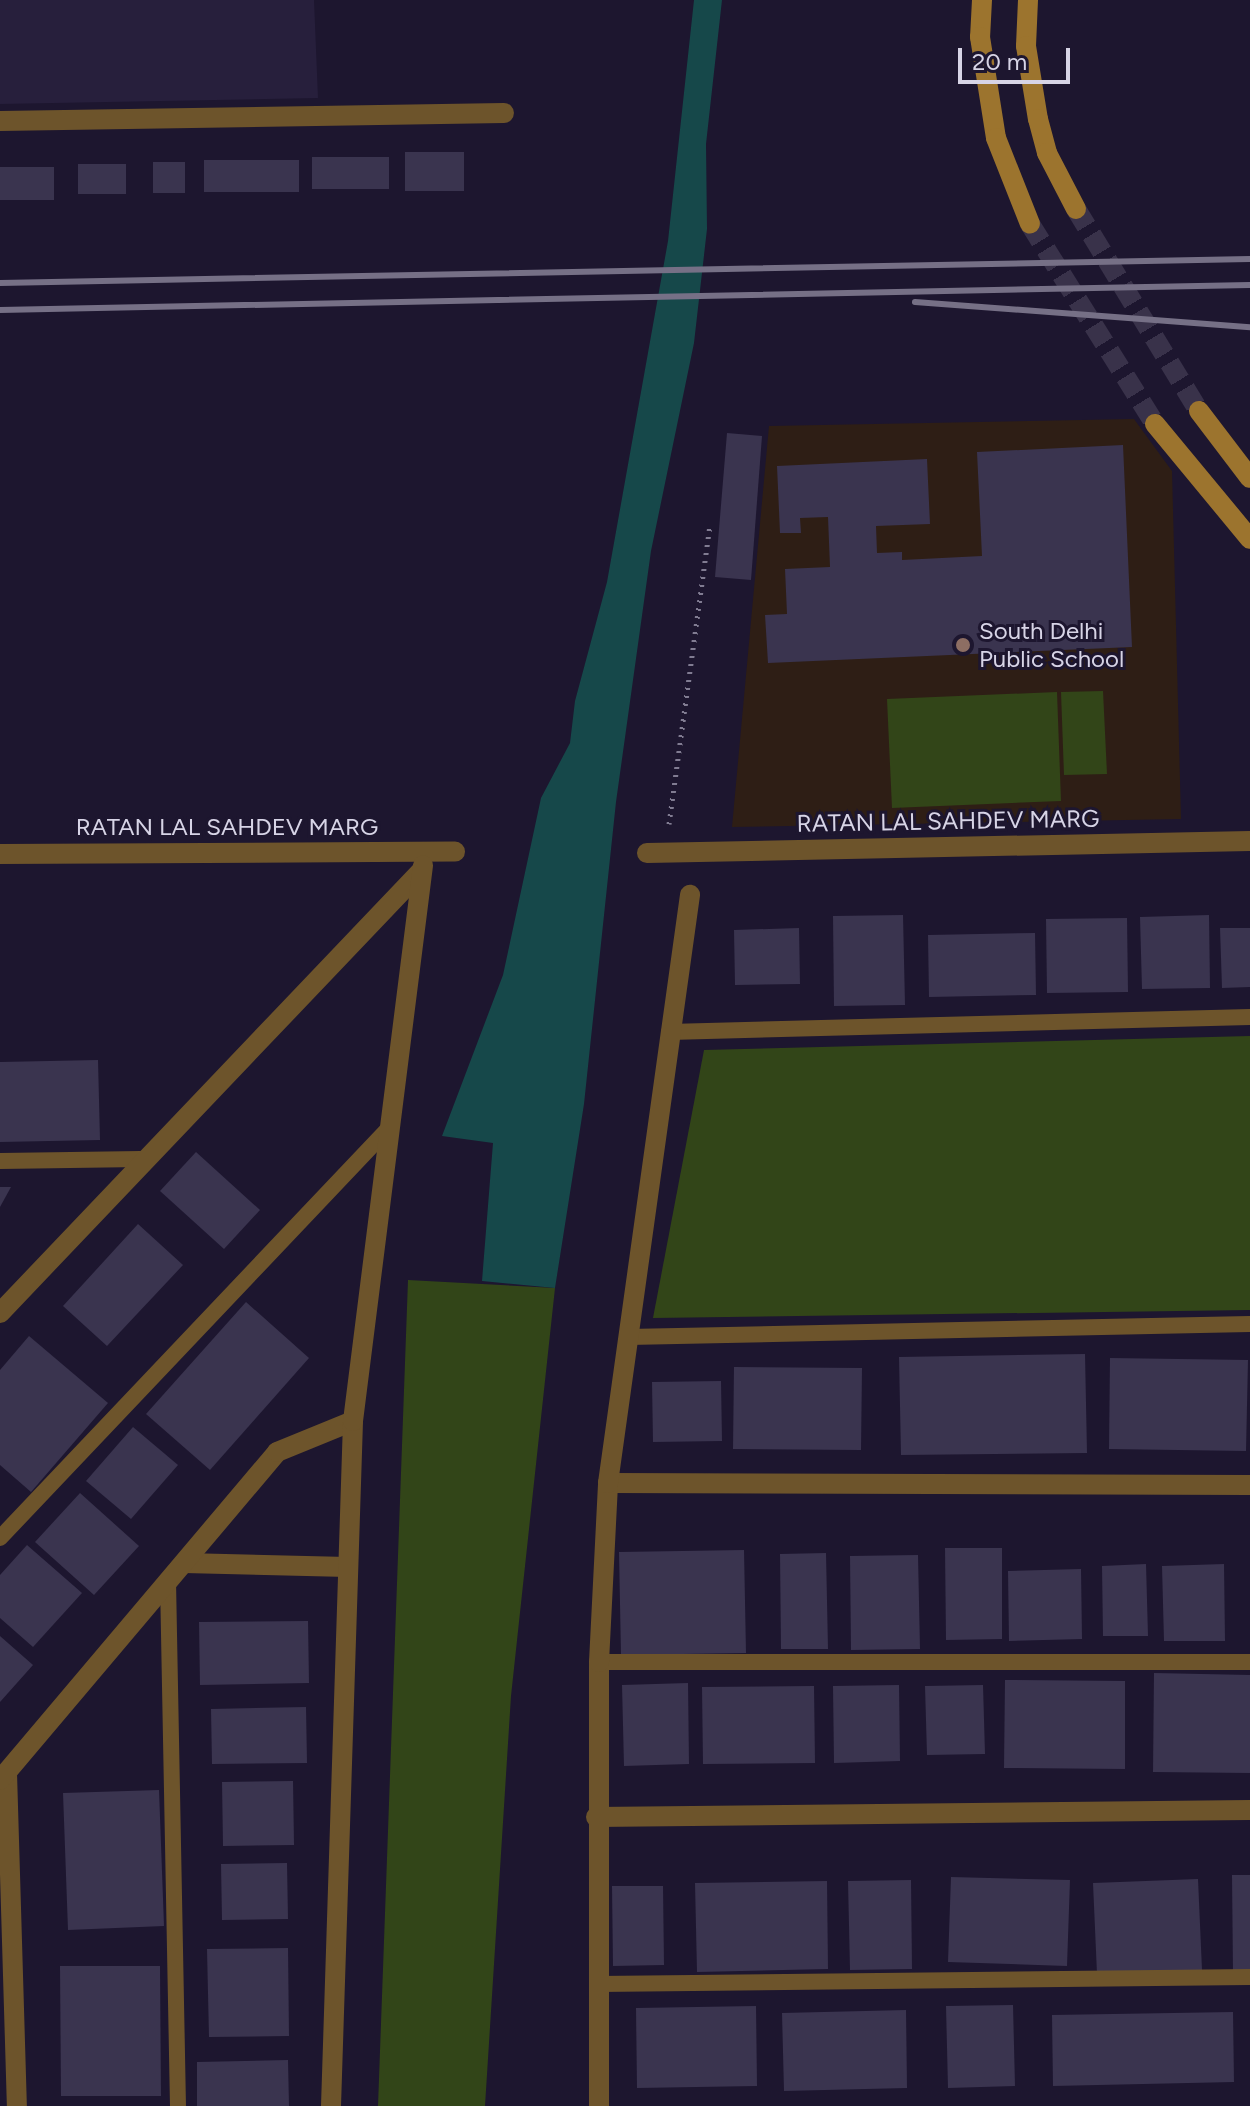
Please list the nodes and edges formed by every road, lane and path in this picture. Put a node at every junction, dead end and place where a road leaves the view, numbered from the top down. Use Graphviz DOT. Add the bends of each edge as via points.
graph roads {
  1 [pos="982,0"];
  2 [pos="1028,0"];
  3 [pos="504,113"];
  4 [pos="0,121"];
  5 [pos="1076,209"];
  6 [pos="1030,224"];
  7 [pos="1199,411"];
  8 [pos="1155,424"];
  9 [pos="1250,478"];
  10 [pos="710,526"];
  11 [pos="1250,539"];
  12 [pos="1250,841"];
  13 [pos="455,852"];
  14 [pos="656,853"];
  15 [pos="0,854"];
  16 [pos="423,863"];
  17 [pos="690,895"];
  18 [pos="1250,1017"];
  19 [pos="669,1032"];
  20 [pos="388,1129"];
  21 [pos="141,1159"];
  22 [pos="0,1161"];
  23 [pos="0,1313"];
  24 [pos="1250,1324"];
  25 [pos="628,1337"];
  26 [pos="353,1421"];
  27 [pos="608,1483"];
  28 [pos="1250,1485"];
  29 [pos="0,1538"];
  30 [pos="184,1563"];
  31 [pos="348,1567"];
  32 [pos="168,1581"];
  33 [pos="599,1662"];
  34 [pos="1250,1662"];
  35 [pos="3,1777"];
  36 [pos="1250,1810"];
  37 [pos="596,1817"];
  38 [pos="1250,1977"];
  39 [pos="598,1984"];
  40 [pos="17,2106"];
  41 [pos="178,2106"];
  42 [pos="331,2106"];
  43 [pos="599,2106"];
  1 -- 6 [label="street" via="980,37 996,138"];
  2 -- 5 [label="street" via="1026,46 1038,119 1047,153"];
  3 -- 4 [label="street"];
  7 -- 9 [label="street"];
  8 -- 11 [label="street"];
  10 -- 14 [label="path"];
  12 -- 14 [label="street, RATAN LAL SAHDEV MARG"];
  13 -- 16 [label="street, RATAN LAL SAHDEV MARG"];
  15 -- 16 [label="street, RATAN LAL SAHDEV MARG"];
  16 -- 20 [label="street"];
  16 -- 21 [label="street"];
  17 -- 19 [label="street"];
  18 -- 19 [label="lane"];
  19 -- 25 [label="street"];
  20 -- 26 [label="street"];
  20 -- 29 [label="lane"];
  21 -- 22 [label="lane"];
  21 -- 23 [label="street"];
  24 -- 25 [label="lane"];
  25 -- 27 [label="street"];
  26 -- 30 [label="street" via="277,1452"];
  26 -- 31 [label="street"];
  27 -- 28 [label="street"];
  27 -- 33 [label="street"];
  30 -- 31 [label="street"];
  30 -- 32 [label="street"];
  31 -- 42 [label="street"];
  32 -- 35 [label="street"];
  32 -- 41 [label="lane"];
  33 -- 34 [label="lane"];
  33 -- 37 [label="street"];
  35 -- 40 [label="street"];
  36 -- 37 [label="street"];
  37 -- 39 [label="street"];
  38 -- 39 [label="lane"];
  39 -- 43 [label="street"];
}
